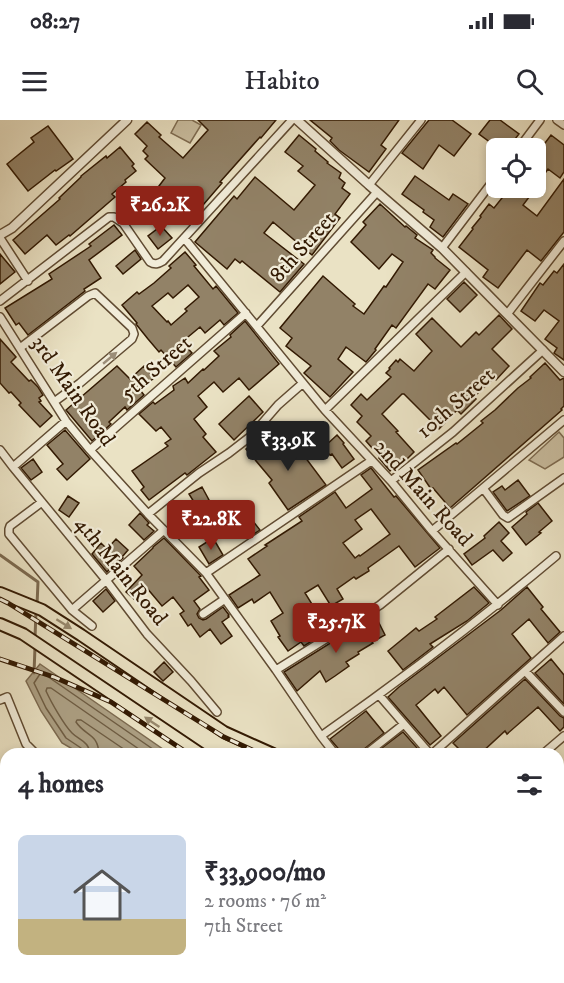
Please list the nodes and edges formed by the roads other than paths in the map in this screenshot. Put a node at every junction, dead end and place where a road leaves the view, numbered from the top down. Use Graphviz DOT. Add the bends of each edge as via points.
graph roads {
  1 [pos="128,120"];
  2 [pos="292,120"];
  3 [pos="297,120"];
  4 [pos="421,120"];
  5 [pos="540,120"];
  6 [pos="557,120"];
  7 [pos="564,125"];
  8 [pos="526,138"];
  9 [pos="369,185"];
  10 [pos="486,190"];
  11 [pos="377,192"];
  12 [pos="0,237"];
  13 [pos="184,238"];
  14 [pos="564,242"];
  15 [pos="442,248"];
  16 [pos="466,272"];
  17 [pos="28,281"];
  18 [pos="0,301"];
  19 [pos="246,313"];
  20 [pos="508,313"];
  21 [pos="0,317"];
  22 [pos="257,326"];
  23 [pos="20,348"];
  24 [pos="543,350"];
  25 [pos="564,372"];
  26 [pos="303,383"];
  27 [pos="54,402"];
  28 [pos="325,410"];
  29 [pos="564,420"];
  30 [pos="66,421"];
  31 [pos="0,450"];
  32 [pos="90,450"];
  33 [pos="371,461"];
  34 [pos="13,467"];
  35 [pos="564,478"];
  36 [pos="391,481"];
  37 [pos="483,488"];
  38 [pos="42,502"];
  39 [pos="148,514"];
  40 [pos="164,530"];
  41 [pos="432,531"];
  42 [pos="449,549"];
  43 [pos="556,556"];
  44 [pos="206,573"];
  45 [pos="106,580"];
  46 [pos="0,593"];
  47 [pos="225,599"];
  48 [pos="498,605"];
  49 [pos="72,610"];
  50 [pos="203,614"];
  51 [pos="0,624"];
  52 [pos="92,626"];
  53 [pos="564,636"];
  54 [pos="276,670"];
  55 [pos="525,671"];
  56 [pos="379,695"];
  57 [pos="0,700"];
  58 [pos="217,712"];
  59 [pos="564,712"];
  60 [pos="404,724"];
  61 [pos="321,736"];
  62 [pos="564,736"];
  63 [pos="30,748"];
  64 [pos="192,748"];
  65 [pos="260,748"];
  66 [pos="330,748"];
  67 [pos="374,748"];
  68 [pos="425,748"];
  69 [pos="435,748"];
  70 [pos="550,748"];
  1 -- 12 [label="street"];
  2 -- 13 [label="street"];
  3 -- 9 [label="street"];
  4 -- 9 [label="street"];
  5 -- 8 [label="street"];
  6 -- 7 [label="street"];
  9 -- 11 [label="street"];
  10 -- 15 [label="street"];
  11 -- 15 [label="street"];
  11 -- 22 [label="street, 8th Street"];
  12 -- 17 [label="street"];
  13 -- 17 [label="street" via="163,261 153,264 119,219 109,217"];
  13 -- 19 [label="street, 2nd Main Road"];
  14 -- 20 [label="street"];
  15 -- 16 [label="street"];
  16 -- 20 [label="street"];
  16 -- 28 [label="street"];
  17 -- 18 [label="street"];
  19 -- 22 [label="street, 2nd Main Road"];
  19 -- 32 [label="street, 5th Street"];
  20 -- 24 [label="street"];
  21 -- 23 [label="street, 3rd Main Road"];
  22 -- 26 [label="street, 2nd Main Road"];
  23 -- 27 [label="street, 3rd Main Road"];
  27 -- 23 [label="street, one-way" via="132,339 132,328 95,293"];
  24 -- 25 [label="street"];
  24 -- 36 [label="street, 10th Street" via="453,432"];
  26 -- 28 [label="street, 2nd Main Road"];
  26 -- 39 [label="street" via="251,436"];
  27 -- 30 [label="street, 3rd Main Road"];
  28 -- 33 [label="street, 2nd Main Road"];
  29 -- 37 [label="street"];
  30 -- 32 [label="street, 3rd Main Road"];
  30 -- 34 [label="street"];
  31 -- 34 [label="street, 4th Main Road"];
  32 -- 39 [label="street, 3rd Main Road"];
  33 -- 36 [label="street, 2nd Main Road"];
  33 -- 44 [label="street"];
  34 -- 38 [label="street, 4th Main Road"];
  35 -- 37 [label="street" via="508,518"];
  36 -- 41 [label="street, 2nd Main Road"];
  37 -- 41 [label="street"];
  38 -- 45 [label="street, 4th Main Road"];
  38 -- 49 [label="street" via="10,526 9,534"];
  39 -- 40 [label="street, 3rd Main Road"];
  40 -- 44 [label="street, 3rd Main Road"];
  40 -- 45 [label="street"];
  41 -- 42 [label="street, 2nd Main Road"];
  42 -- 48 [label="street, 2nd Main Road"];
  42 -- 54 [label="street" via="380,605"];
  43 -- 48 [label="street"];
  44 -- 47 [label="street, 3rd Main Road"];
  45 -- 49 [label="street"];
  45 -- 58 [label="street, 4th Main Road" via="147,634"];
  46 -- 65 [label="main road, one-way" via="42,610 224,732"];
  47 -- 50 [label="street"];
  47 -- 54 [label="street, 3rd Main Road"];
  48 -- 56 [label="street"];
  49 -- 52 [label="street"];
  64 -- 51 [label="main road, one-way" via="23,634"];
  53 -- 55 [label="street"];
  54 -- 61 [label="street, 3rd Main Road"];
  55 -- 59 [label="street"];
  55 -- 69 [label="street"];
  56 -- 60 [label="street"];
  56 -- 61 [label="street"];
  57 -- 63 [label="street" via="7,697"];
  60 -- 67 [label="street"];
  60 -- 68 [label="street"];
  61 -- 66 [label="street, 3rd Main Road"];
  62 -- 70 [label="street"];
}
